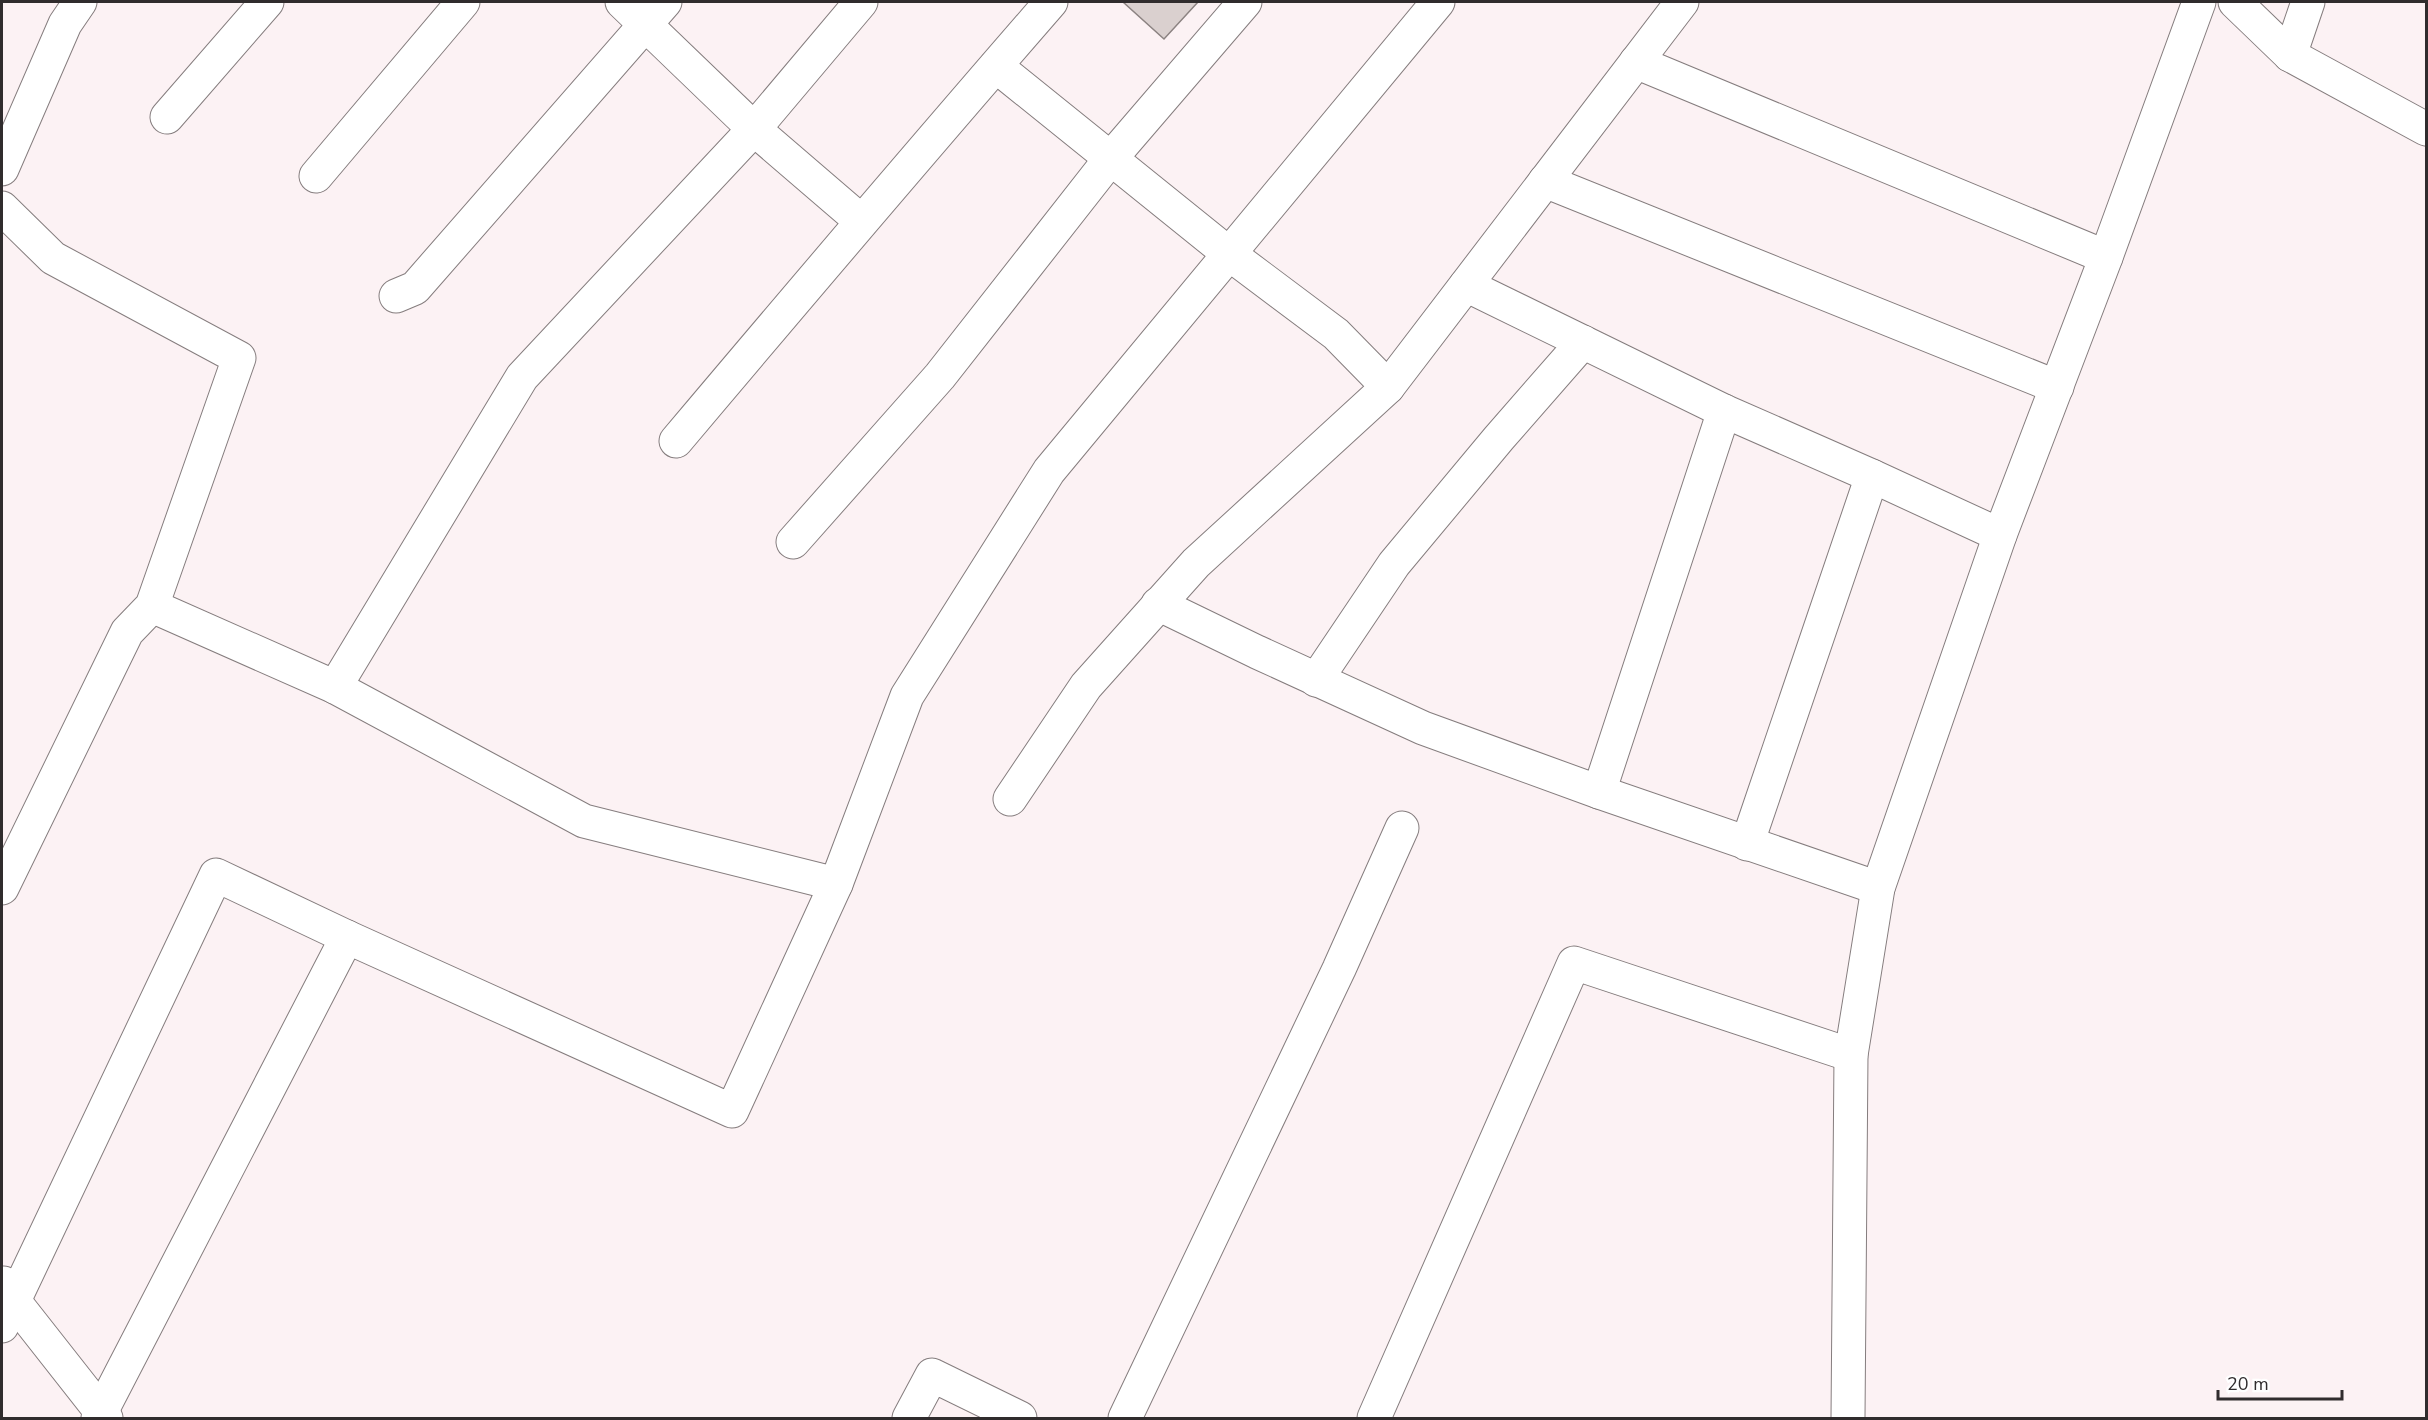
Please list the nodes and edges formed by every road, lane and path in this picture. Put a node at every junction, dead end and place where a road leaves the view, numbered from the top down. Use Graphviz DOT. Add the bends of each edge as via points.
graph roads {
  1 [pos="80,2"];
  2 [pos="267,2"];
  3 [pos="463,2"];
  4 [pos="622,2"];
  5 [pos="861,2"];
  6 [pos="1051,2"];
  7 [pos="1245,2"];
  8 [pos="1438,2"];
  9 [pos="1682,2"];
  10 [pos="2199,2"];
  11 [pos="2235,2"];
  12 [pos="2308,2"];
  13 [pos="655,13"];
  14 [pos="2290,55"];
  15 [pos="1636,62"];
  16 [pos="996,66"];
  17 [pos="167,117"];
  18 [pos="754,129"];
  19 [pos="2427,129"];
  20 [pos="1111,158"];
  21 [pos="2,169"];
  22 [pos="316,176"];
  23 [pos="1545,181"];
  24 [pos="2,208"];
  25 [pos="861,221"];
  26 [pos="1228,253"];
  27 [pos="2106,256"];
  28 [pos="1466,285"];
  29 [pos="396,296"];
  30 [pos="1583,342"];
  31 [pos="1388,387"];
  32 [pos="2056,387"];
  33 [pos="1724,411"];
  34 [pos="676,441"];
  35 [pos="1872,476"];
  36 [pos="2000,535"];
  37 [pos="793,542"];
  38 [pos="1158,604"];
  39 [pos="152,606"];
  40 [pos="1316,680"];
  41 [pos="335,687"];
  42 [pos="1599,792"];
  43 [pos="1010,799"];
  44 [pos="1401,828"];
  45 [pos="1747,844"];
  46 [pos="836,884"];
  47 [pos="2,888"];
  48 [pos="1878,888"];
  49 [pos="347,937"];
  50 [pos="1851,1055"];
  51 [pos="6,1302"];
  52 [pos="102,1416"];
  53 [pos="909,1419"];
  54 [pos="1020,1419"];
  55 [pos="1125,1419"];
  56 [pos="1374,1419"];
  57 [pos="1848,1419"];
  1 -- 21 [label="street" via="65,24"];
  2 -- 17 [label="street"];
  3 -- 22 [label="street"];
  4 -- 13 [label="street"];
  5 -- 18 [label="street"];
  6 -- 16 [label="street"];
  7 -- 20 [label="street"];
  8 -- 26 [label="street"];
  9 -- 15 [label="street"];
  10 -- 27 [label="street"];
  11 -- 14 [label="street"];
  12 -- 14 [label="street"];
  13 -- 18 [label="street"];
  13 -- 29 [label="street" via="415,288"];
  14 -- 19 [label="street"];
  15 -- 23 [label="street"];
  15 -- 27 [label="street"];
  16 -- 20 [label="street"];
  16 -- 25 [label="street"];
  18 -- 25 [label="street"];
  18 -- 41 [label="street" via="522,377"];
  20 -- 26 [label="street"];
  20 -- 37 [label="street" via="940,376"];
  23 -- 28 [label="street"];
  23 -- 32 [label="street"];
  24 -- 39 [label="street" via="52,258 239,358"];
  25 -- 34 [label="street"];
  26 -- 31 [label="street" via="1336,334"];
  26 -- 46 [label="street" via="1049,471 907,696"];
  27 -- 32 [label="street"];
  28 -- 30 [label="street"];
  28 -- 31 [label="street"];
  30 -- 33 [label="street"];
  30 -- 40 [label="street" via="1394,564"];
  31 -- 38 [label="street" via="1196,563"];
  32 -- 36 [label="street"];
  33 -- 35 [label="street"];
  33 -- 42 [label="street"];
  35 -- 36 [label="street"];
  35 -- 45 [label="street"];
  36 -- 48 [label="street"];
  38 -- 40 [label="street"];
  38 -- 43 [label="street" via="1086,686"];
  39 -- 41 [label="street"];
  39 -- 47 [label="street" via="127,632"];
  40 -- 42 [label="street" via="1423,728"];
  41 -- 46 [label="street" via="584,821"];
  42 -- 45 [label="street"];
  44 -- 55 [label="street" via="1339,969"];
  45 -- 48 [label="street"];
  46 -- 49 [label="street" via="732,1111"];
  48 -- 50 [label="street"];
  49 -- 51 [label="street" via="216,875"];
  49 -- 52 [label="street"];
  50 -- 56 [label="street" via="1574,963"];
  50 -- 57 [label="street"];
  51 -- 52 [label="street"];
  53 -- 54 [label="street" via="932,1375"];
}
